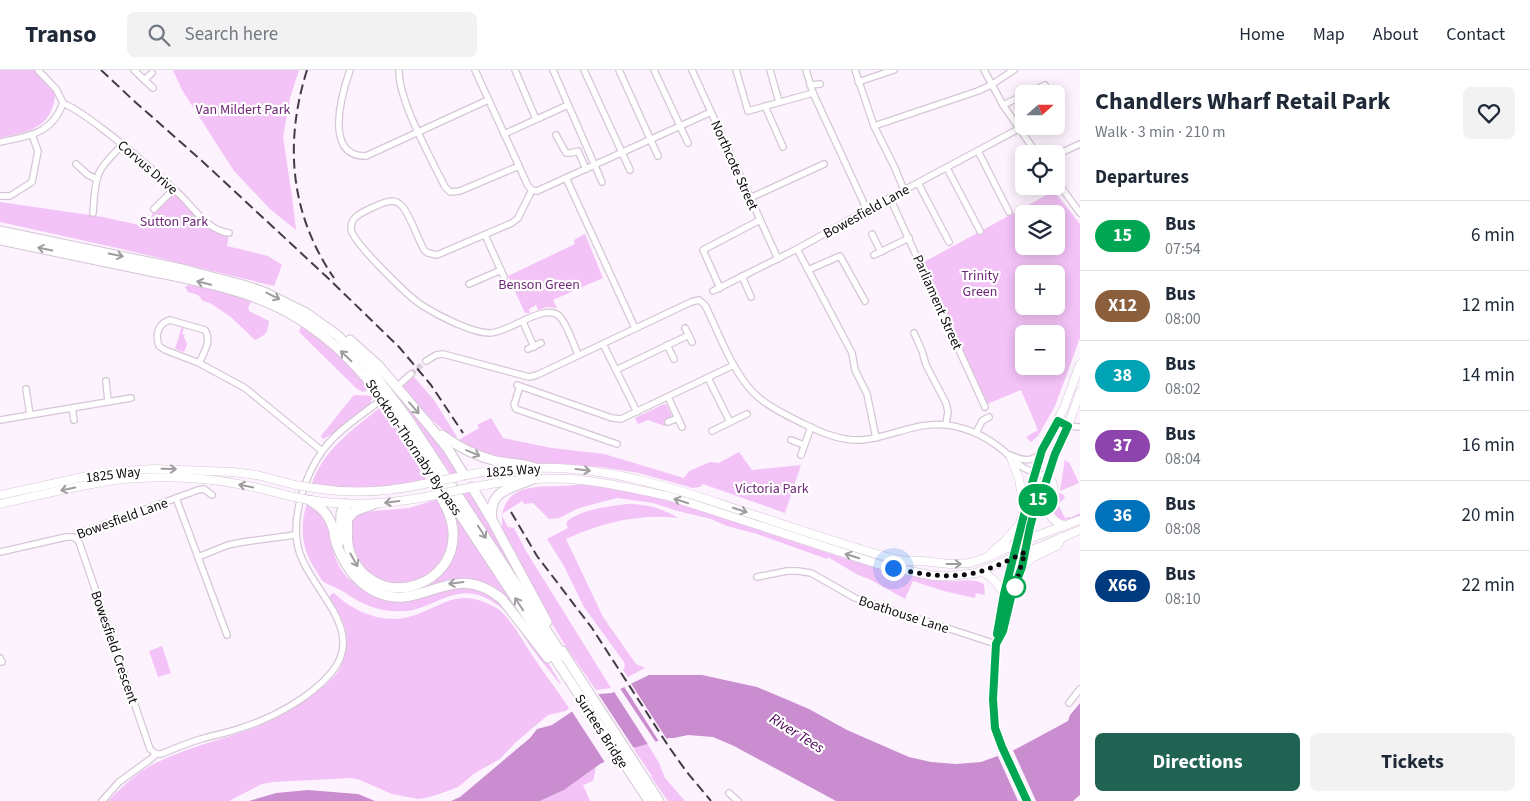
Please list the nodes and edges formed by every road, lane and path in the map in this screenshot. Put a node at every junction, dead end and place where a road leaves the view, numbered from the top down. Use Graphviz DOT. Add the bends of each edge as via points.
graph roads {
  1 [pos="38,70"];
  2 [pos="134,70"];
  3 [pos="350,70"];
  4 [pos="399,70"];
  5 [pos="475,70"];
  6 [pos="515,70"];
  7 [pos="552,70"];
  8 [pos="584,70"];
  9 [pos="619,70"];
  10 [pos="654,70"];
  11 [pos="692,70"];
  12 [pos="736,70"];
  13 [pos="770,70"];
  14 [pos="806,70"];
  15 [pos="855,70"];
  16 [pos="894,70"];
  17 [pos="984,70"];
  18 [pos="1014,70"];
  19 [pos="152,73"];
  20 [pos="144,80"];
  21 [pos="858,82"];
  22 [pos="820,84"];
  23 [pos="810,85"];
  24 [pos="991,85"];
  25 [pos="153,88"];
  26 [pos="813,92"];
  27 [pos="1015,99"];
  28 [pos="488,100"];
  29 [pos="780,102"];
  30 [pos="63,103"];
  31 [pos="568,105"];
  32 [pos="1003,105"];
  33 [pos="765,106"];
  34 [pos="711,112"];
  35 [pos="536,119"];
  36 [pos="1015,120"];
  37 [pos="874,126"];
  38 [pos="680,127"];
  39 [pos="418,132"];
  40 [pos="1015,132"];
  41 [pos="32,134"];
  42 [pos="504,134"];
  43 [pos="556,135"];
  44 [pos="651,140"];
  45 [pos="0,142"];
  46 [pos="688,143"];
  47 [pos="123,144"];
  48 [pos="1080,144"];
  49 [pos="783,147"];
  50 [pos="978,151"];
  51 [pos="1065,151"];
  52 [pos="622,153"];
  53 [pos="658,156"];
  54 [pos="76,164"];
  55 [pos="824,164"];
  56 [pos="519,166"];
  57 [pos="595,166"];
  58 [pos="947,168"];
  59 [pos="586,169"];
  60 [pos="630,170"];
  61 [pos="566,178"];
  62 [pos="97,179"];
  63 [pos="602,182"];
  64 [pos="918,183"];
  65 [pos="174,189"];
  66 [pos="532,190"];
  67 [pos="904,190"];
  68 [pos="1065,190"];
  69 [pos="0,196"];
  70 [pos="750,198"];
  71 [pos="890,198"];
  72 [pos="1078,205"];
  73 [pos="154,209"];
  74 [pos="867,210"];
  75 [pos="1009,212"];
  76 [pos="93,213"];
  77 [pos="1080,213"];
  78 [pos="760,220"];
  79 [pos="0,231"];
  80 [pos="980,231"];
  81 [pos="230,233"];
  82 [pos="872,234"];
  83 [pos="485,235"];
  84 [pos="909,238"];
  85 [pos="0,240"];
  86 [pos="949,242"];
  87 [pos="797,249"];
  88 [pos="881,252"];
  89 [pos="874,255"];
  90 [pos="778,259"];
  91 [pos="501,270"];
  92 [pos="808,270"];
  93 [pos="742,276"];
  94 [pos="504,277"];
  95 [pos="480,280"];
  96 [pos="469,284"];
  97 [pos="483,287"];
  98 [pos="720,288"];
  99 [pos="713,291"];
  100 [pos="751,297"];
  101 [pos="865,301"];
  102 [pos="306,313"];
  103 [pos="523,322"];
  104 [pos="635,328"];
  105 [pos="685,328"];
  106 [pos="914,334"];
  107 [pos="689,335"];
  108 [pos="692,342"];
  109 [pos="541,343"];
  110 [pos="603,344"];
  111 [pos="667,346"];
  112 [pos="578,355"];
  113 [pos="674,359"];
  114 [pos="426,361"];
  115 [pos="199,363"];
  116 [pos="1080,364"];
  117 [pos="734,366"];
  118 [pos="616,370"];
  119 [pos="411,374"];
  120 [pos="708,378"];
  121 [pos="106,381"];
  122 [pos="401,383"];
  123 [pos="26,389"];
  124 [pos="1080,392"];
  125 [pos="131,398"];
  126 [pos="668,398"];
  127 [pos="108,402"];
  128 [pos="377,402"];
  129 [pos="985,407"];
  130 [pos="72,408"];
  131 [pos="637,412"];
  132 [pos="746,414"];
  133 [pos="30,415"];
  134 [pos="989,417"];
  135 [pos="678,418"];
  136 [pos="0,420"];
  137 [pos="74,420"];
  138 [pos="1058,421"];
  139 [pos="668,422"];
  140 [pos="730,422"];
  141 [pos="428,424"];
  142 [pos="946,424"];
  143 [pos="1068,426"];
  144 [pos="682,427"];
  145 [pos="811,427"];
  146 [pos="1080,427"];
  147 [pos="712,430"];
  148 [pos="976,433"];
  149 [pos="876,438"];
  150 [pos="790,440"];
  151 [pos="412,441"];
  152 [pos="617,444"];
  153 [pos="804,445"];
  154 [pos="1042,450"];
  155 [pos="322,452"];
  156 [pos="801,455"];
  157 [pos="1009,456"];
  158 [pos="535,468"];
  159 [pos="1036,472"];
  160 [pos="461,476"];
  161 [pos="1047,477"];
  162 [pos="533,479"];
  163 [pos="467,488"];
  164 [pos="347,492"];
  165 [pos="0,495"];
  166 [pos="212,495"];
  167 [pos="435,495"];
  168 [pos="176,498"];
  169 [pos="309,500"];
  170 [pos="0,504"];
  171 [pos="345,504"];
  172 [pos="374,504"];
  173 [pos="1025,510"];
  174 [pos="348,518"];
  175 [pos="1080,520"];
  176 [pos="493,522"];
  177 [pos="1020,523"];
  178 [pos="1064,526"];
  179 [pos="1080,530"];
  180 [pos="295,535"];
  181 [pos="1062,537"];
  182 [pos="76,538"];
  183 [pos="1028,538"];
  184 [pos="1016,544"];
  185 [pos="0,552"];
  186 [pos="1025,552"];
  187 [pos="341,554"];
  188 [pos="198,557"];
  189 [pos="984,558"];
  190 [pos="1013,558"];
  191 [pos="1022,567"];
  192 [pos="981,571"];
  193 [pos="757,576"];
  194 [pos="1004,594"];
  195 [pos="227,635"];
  196 [pos="996,644"];
  197 [pos="563,656"];
  198 [pos="570,674"];
  199 [pos="1080,689"];
  200 [pos="1069,703"];
  201 [pos="156,754"];
  202 [pos="643,783"];
  203 [pos="729,793"];
  204 [pos="102,801"];
  205 [pos="649,801"];
  206 [pos="659,801"];
  207 [pos="664,801"];
  208 [pos="738,801"];
  209 [pos="1027,801"];
  1 -- 30 [label="street" via="56,89"];
  2 -- 20 [label="street"];
  3 -- 39 [label="street" via="343,92 339,125 342,143 349,152 366,156"];
  4 -- 39 [label="street" via="403,95"];
  5 -- 28 [label="street"];
  6 -- 35 [label="street"];
  7 -- 31 [label="street"];
  8 -- 52 [label="street"];
  9 -- 44 [label="street"];
  10 -- 38 [label="street"];
  11 -- 34 [label="street, Northcote Street"];
  12 -- 33 [label="street" via="748,111"];
  13 -- 29 [label="street"];
  14 -- 23 [label="street"];
  15 -- 21 [label="street"];
  16 -- 21 [label="street"];
  17 -- 24 [label="street"];
  18 -- 24 [label="street"];
  19 -- 20 [label="street"];
  20 -- 25 [label="street"];
  21 -- 37 [label="street"];
  22 -- 23 [label="street"];
  23 -- 26 [label="street"];
  24 -- 32 [label="street"];
  24 -- 37 [label="street"];
  26 -- 29 [label="street"];
  26 -- 74 [label="street"];
  27 -- 32 [label="street"];
  28 -- 39 [label="street"];
  28 -- 42 [label="street"];
  29 -- 33 [label="street"];
  30 -- 41 [label="street" via="58,115 41,131"];
  30 -- 47 [label="street, Corvus Drive" via="77,109"];
  31 -- 35 [label="street"];
  31 -- 57 [label="street"];
  32 -- 36 [label="street"];
  33 -- 49 [label="street"];
  34 -- 38 [label="street"];
  34 -- 70 [label="street, Northcote Street"];
  35 -- 42 [label="street"];
  37 -- 67 [label="street"];
  38 -- 44 [label="street"];
  38 -- 46 [label="street"];
  39 -- 56 [label="street" via="450,192 460,191"];
  40 -- 50 [label="street, Bowesfield Lane"];
  41 -- 45 [label="street"];
  41 -- 69 [label="street" via="38,151 32,182 10,196"];
  42 -- 56 [label="street"];
  43 -- 59 [label="street" via="566,153 578,151"];
  44 -- 52 [label="street"];
  44 -- 53 [label="street"];
  47 -- 62 [label="street" via="99,172"];
  47 -- 65 [label="street, Corvus Drive"];
  48 -- 51 [label="street"];
  50 -- 58 [label="street, Bowesfield Lane"];
  50 -- 75 [label="street"];
  52 -- 57 [label="street"];
  52 -- 60 [label="street"];
  54 -- 62 [label="street"];
  55 -- 70 [label="street"];
  56 -- 66 [label="street"];
  57 -- 59 [label="street"];
  57 -- 63 [label="street"];
  58 -- 64 [label="street, Bowesfield Lane"];
  58 -- 80 [label="street"];
  59 -- 61 [label="street"];
  61 -- 66 [label="street" via="537,191"];
  61 -- 104 [label="street"];
  62 -- 76 [label="street"];
  64 -- 67 [label="street, Bowesfield Lane"];
  64 -- 86 [label="street"];
  65 -- 73 [label="street"];
  65 -- 81 [label="street, Corvus Drive" via="209,225"];
  66 -- 83 [label="street" via="518,218"];
  67 -- 71 [label="street, Bowesfield Lane"];
  68 -- 72 [label="street"];
  70 -- 78 [label="street, Northcote Street"];
  71 -- 74 [label="street, Bowesfield Lane"];
  71 -- 84 [label="street, Parliament Street"];
  72 -- 77 [label="street"];
  74 -- 87 [label="street, Bowesfield Lane"];
  78 -- 90 [label="street, Northcote Street"];
  78 -- 98 [label="street" via="703,250"];
  79 -- 102 [label="highway, Stockton-Thornaby By-pass, one-way" via="234,282 264,292"];
  82 -- 88 [label="street"];
  83 -- 91 [label="street"];
  83 -- 103 [label="street" via="433,255 424,250 405,209 394,201 358,216 351,229 356,239 401,289 434,313 485,333 500,332"];
  84 -- 88 [label="street"];
  84 -- 129 [label="street, Parliament Street"];
  151 -- 85 [label="highway, Stockton-Thornaby By-pass, one-way" via="362,371 332,342 276,307 240,293 182,278"];
  87 -- 90 [label="street, Bowesfield Lane"];
  87 -- 92 [label="street"];
  88 -- 89 [label="street"];
  90 -- 93 [label="street, Bowesfield Lane"];
  91 -- 94 [label="street"];
  91 -- 95 [label="street"];
  92 -- 101 [label="street" via="840,256"];
  92 -- 149 [label="street" via="852,353 855,370 867,394"];
  93 -- 98 [label="street, Bowesfield Lane"];
  93 -- 100 [label="street"];
  95 -- 96 [label="street"];
  95 -- 97 [label="street"];
  98 -- 99 [label="street, Bowesfield Lane"];
  102 -- 141 [label="highway, one-way" via="321,318 344,334 378,365"];
  102 -- 197 [label="highway, Stockton-Thornaby By-pass, one-way" via="337,335 368,366 408,419"];
  103 -- 109 [label="street" via="531,348"];
  103 -- 112 [label="street" via="543,313 558,315"];
  104 -- 110 [label="street"];
  104 -- 117 [label="street" via="699,300"];
  105 -- 107 [label="street"];
  106 -- 142 [label="street" via="946,403"];
  107 -- 108 [label="street"];
  107 -- 111 [label="street"];
  110 -- 112 [label="street"];
  110 -- 118 [label="street"];
  111 -- 113 [label="street"];
  111 -- 118 [label="street"];
  112 -- 114 [label="street" via="529,377 442,354"];
  115 -- 115 [label="street" via="159,346 157,336 161,325 170,320 205,330 208,341"];
  115 -- 155 [label="street" via="245,388"];
  116 -- 138 [label="main road"];
  117 -- 120 [label="street"];
  117 -- 145 [label="street" via="757,396 776,410"];
  118 -- 131 [label="street"];
  119 -- 122 [label="street"];
  120 -- 126 [label="street"];
  120 -- 140 [label="street"];
  121 -- 127 [label="street"];
  123 -- 133 [label="street"];
  124 -- 143 [label="main road"];
  125 -- 127 [label="street"];
  126 -- 131 [label="street"];
  126 -- 135 [label="street"];
  127 -- 130 [label="street"];
  128 -- 155 [label="street" via="332,439"];
  130 -- 133 [label="street"];
  130 -- 137 [label="street"];
  131 -- 152 [label="street" via="621,419 612,418 518,386 516,409"];
  132 -- 140 [label="street"];
  133 -- 136 [label="street"];
  134 -- 148 [label="street" via="982,420"];
  135 -- 139 [label="street"];
  135 -- 144 [label="street"];
  138 -- 143 [label="street"];
  138 -- 154 [label="main road"];
  140 -- 147 [label="street"];
  141 -- 158 [label="highway, one-way" via="452,443 480,456"];
  141 -- 160 [label="highway" via="448,448"];
  142 -- 148 [label="street"];
  142 -- 149 [label="street" via="917,426"];
  143 -- 146 [label="street"];
  143 -- 161 [label="main road"];
  145 -- 149 [label="street" via="843,439"];
  145 -- 153 [label="street"];
  148 -- 157 [label="street"];
  150 -- 153 [label="street"];
  151 -- 167 [label="highway"];
  198 -- 151 [label="highway, Stockton-Thornaby By-pass, one-way"];
  153 -- 156 [label="street"];
  154 -- 157 [label="street" via="1029,460"];
  154 -- 159 [label="main road"];
  155 -- 180 [label="street" via="302,495"];
  157 -- 159 [label="street" via="1026,469"];
  157 -- 173 [label="main road" via="1019,479"];
  158 -- 160 [label="main road, 1825 Way"];
  158 -- 189 [label="main road, 1825 Way, one-way" via="575,469 667,486 905,561 950,564"];
  159 -- 161 [label="street"];
  159 -- 173 [label="main road"];
  160 -- 163 [label="main road"];
  160 -- 164 [label="main road, 1825 Way, bridge" via="383,491"];
  161 -- 178 [label="main road" via="1054,486 1049,514 1051,519"];
  161 -- 183 [label="main road"];
  162 -- 163 [label="main road, 1825 Way"];
  162 -- 176 [label="highway" via="512,486 497,496 491,513"];
  192 -- 162 [label="main road, 1825 Way, one-way" via="951,576 905,571 852,557 660,494 581,480"];
  163 -- 167 [label="main road, 1825 Way, bridge"];
  163 -- 176 [label="highway"];
  165 -- 164 [label="main road, 1825 Way, one-way, bridge" via="88,476 154,469 232,472"];
  164 -- 171 [label="main road"];
  166 -- 168 [label="street, Bowesfield Lane" via="204,489"];
  167 -- 172 [label="main road, 1825 Way, one-way"];
  174 -- 167 [label="highway, one-way" via="347,542 359,569 383,585 412,587 437,573 452,548 448,512"];
  168 -- 182 [label="street, Bowesfield Lane" via="86,531"];
  168 -- 188 [label="street"];
  169 -- 170 [label="main road, 1825 Way, one-way, bridge" via="230,483 154,478 91,484"];
  169 -- 171 [label="main road, 1825 Way"];
  169 -- 187 [label="highway" via="326,513"];
  171 -- 172 [label="main road, 1825 Way"];
  171 -- 174 [label="highway"];
  171 -- 187 [label="highway" via="340,522"];
  172 -- 174 [label="highway" via="355,511"];
  173 -- 177 [label="main road"];
  175 -- 178 [label="main road, 1825 Way"];
  176 -- 197 [label="highway" via="556,637"];
  177 -- 184 [label="main road"];
  177 -- 189 [label="main road"];
  178 -- 183 [label="main road, 1825 Way"];
  179 -- 181 [label="main road, 1825 Way"];
  180 -- 188 [label="street" via="228,545"];
  180 -- 201 [label="street" via="302,561 341,627 342,652 332,672 304,696 256,723"];
  181 -- 186 [label="main road, 1825 Way"];
  181 -- 191 [label="main road" via="1057,546 1032,558"];
  182 -- 185 [label="street, Bowesfield Lane" via="66,537"];
  182 -- 201 [label="street, Bowesfield Crescent" via="150,749"];
  183 -- 184 [label="main road, 1825 Way"];
  183 -- 186 [label="main road"];
  184 -- 189 [label="main road, 1825 Way"];
  184 -- 190 [label="main road"];
  186 -- 190 [label="main road, 1825 Way"];
  186 -- 191 [label="main road"];
  198 -- 187 [label="highway, one-way" via="554,667 508,605 488,588 457,583 415,596 394,597 373,591 356,578"];
  188 -- 195 [label="street"];
  190 -- 192 [label="main road, 1825 Way"];
  190 -- 194 [label="main road"];
  191 -- 196 [label="main road"];
  192 -- 194 [label="main road" via="994,578"];
  193 -- 196 [label="street, Boathouse Lane" via="798,571 811,573 855,598"];
  194 -- 196 [label="main road"];
  196 -- 209 [label="main road" via="995,728"];
  197 -- 198 [label="highway"];
  198 -- 202 [label="highway, Surtees Bridge"];
  199 -- 200 [label="street"];
  201 -- 204 [label="street" via="119,782"];
  202 -- 205 [label="highway"];
  202 -- 206 [label="highway"];
  202 -- 207 [label="highway" via="654,788"];
  203 -- 208 [label="street"];
}
